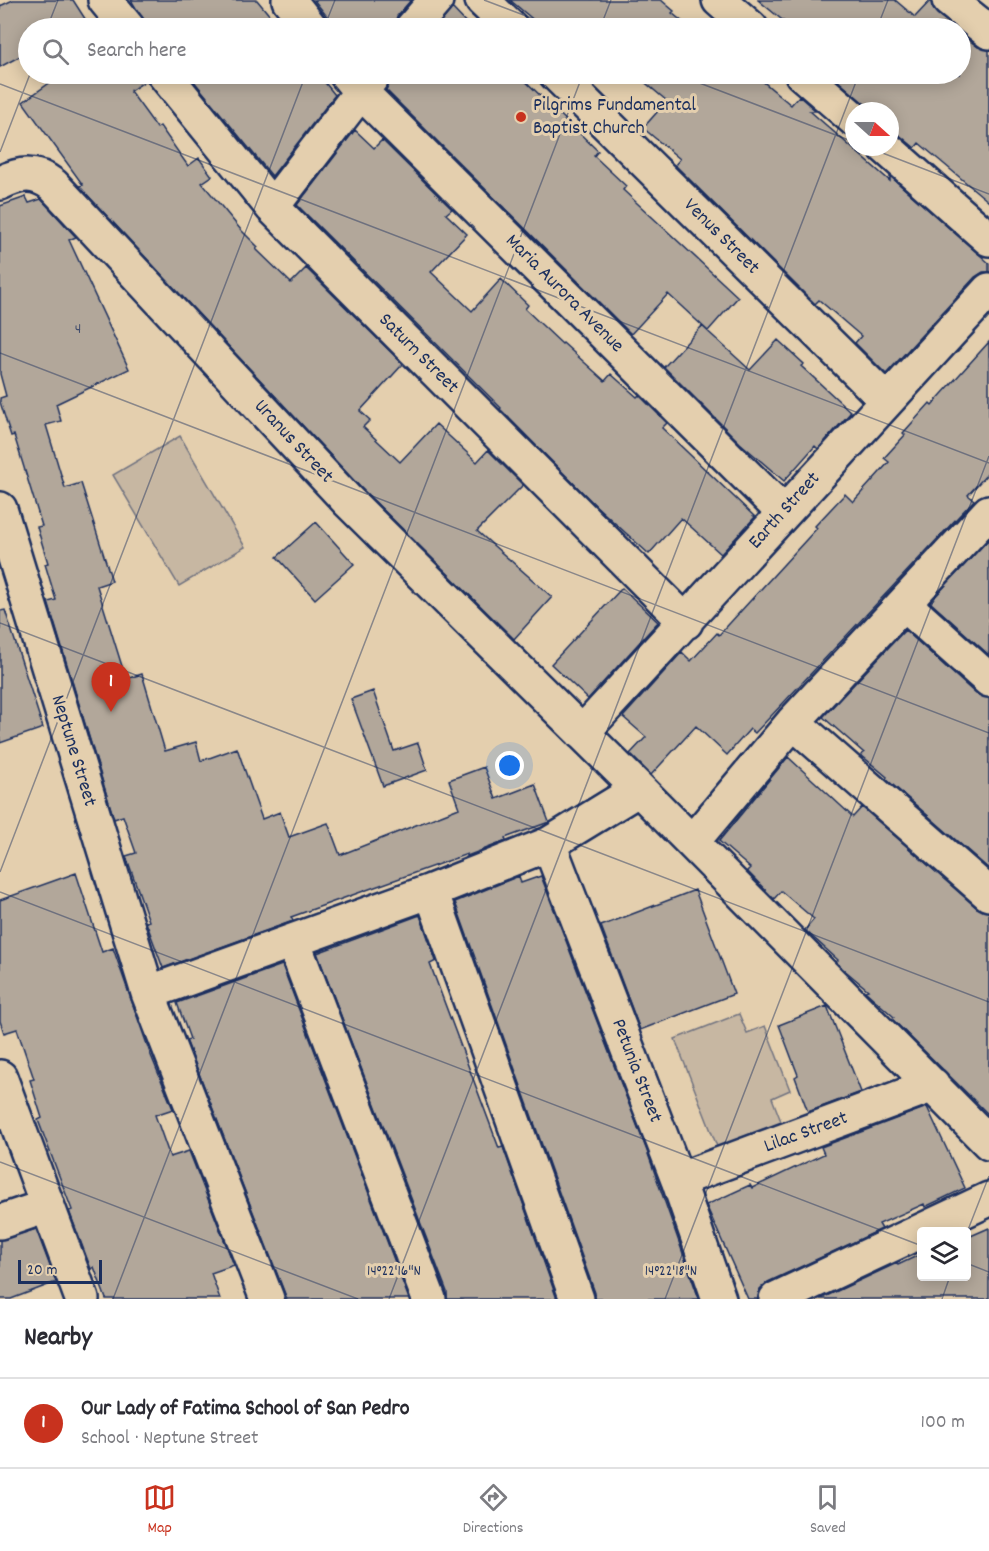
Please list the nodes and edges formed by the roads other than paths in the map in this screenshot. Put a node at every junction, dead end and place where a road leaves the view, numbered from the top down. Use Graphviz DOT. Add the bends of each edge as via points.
graph roads {
  1 [pos="105,0"];
  2 [pos="289,0"];
  3 [pos="436,0"];
  4 [pos="482,0"];
  5 [pos="719,0"];
  6 [pos="949,0"];
  7 [pos="120,18"];
  8 [pos="303,18"];
  9 [pos="421,18"];
  10 [pos="501,18"];
  11 [pos="740,18"];
  12 [pos="989,32"];
  13 [pos="172,84"];
  14 [pos="358,84"];
  15 [pos="365,84"];
  16 [pos="566,84"];
  17 [pos="814,84"];
  18 [pos="845,111"];
  19 [pos="895,156"];
  20 [pos="0,183"];
  21 [pos="272,207"];
  22 [pos="989,239"];
  23 [pos="989,290"];
  24 [pos="886,401"];
  25 [pos="0,509"];
  26 [pos="783,512"];
  27 [pos="989,512"];
  28 [pos="904,604"];
  29 [pos="686,622"];
  30 [pos="989,680"];
  31 [pos="793,722"];
  32 [pos="582,733"];
  33 [pos="639,789"];
  34 [pos="692,842"];
  35 [pos="549,844"];
  36 [pos="430,891"];
  37 [pos="989,894"];
  38 [pos="293,941"];
  39 [pos="148,993"];
  40 [pos="0,1077"];
  41 [pos="933,1085"];
  42 [pos="989,1143"];
  43 [pos="678,1180"];
  44 [pos="989,1199"];
  45 [pos="47,1206"];
  46 [pos="0,1222"];
  47 [pos="82,1299"];
  48 [pos="267,1299"];
  49 [pos="429,1299"];
  50 [pos="577,1299"];
  51 [pos="719,1299"];
  52 [pos="776,1299"];
  1 -- 7 [label="street"];
  2 -- 8 [label="street"];
  3 -- 9 [label="street"];
  4 -- 10 [label="street"];
  5 -- 11 [label="street"];
  6 -- 12 [label="street"];
  13 -- 21 [label="street, Saturn Street"];
  14 -- 21 [label="street"];
  15 -- 26 [label="street, Maria Aurora Avenue"];
  16 -- 24 [label="street, Venus Street"];
  17 -- 18 [label="street"];
  19 -- 22 [label="street"];
  20 -- 32 [label="street, Uranus Street" via="23,174 35,175 53,185 348,501"];
  21 -- 29 [label="street, Saturn Street"];
  23 -- 24 [label="street, Earth Street"];
  24 -- 26 [label="street, Earth Street"];
  25 -- 39 [label="street, Neptune Street"];
  26 -- 29 [label="street, Earth Street"];
  27 -- 28 [label="street"];
  28 -- 30 [label="street"];
  28 -- 31 [label="street"];
  29 -- 32 [label="street, Earth Street"];
  31 -- 34 [label="street"];
  31 -- 37 [label="street"];
  32 -- 33 [label="street, Uranus Street"];
  33 -- 34 [label="street, Uranus Street"];
  33 -- 35 [label="street"];
  34 -- 41 [label="street, Uranus Street"];
  35 -- 36 [label="street"];
  35 -- 43 [label="street, Petunia Street"];
  36 -- 38 [label="street"];
  36 -- 50 [label="street"];
  38 -- 39 [label="street"];
  38 -- 49 [label="street"];
  39 -- 48 [label="street, Neptune Street"];
  40 -- 45 [label="street"];
  41 -- 42 [label="street, Uranus Street"];
  41 -- 43 [label="street, Lilac Street"];
  43 -- 51 [label="street, Petunia Street"];
  44 -- 52 [label="street"];
  45 -- 46 [label="street"];
  45 -- 47 [label="street"];
}
